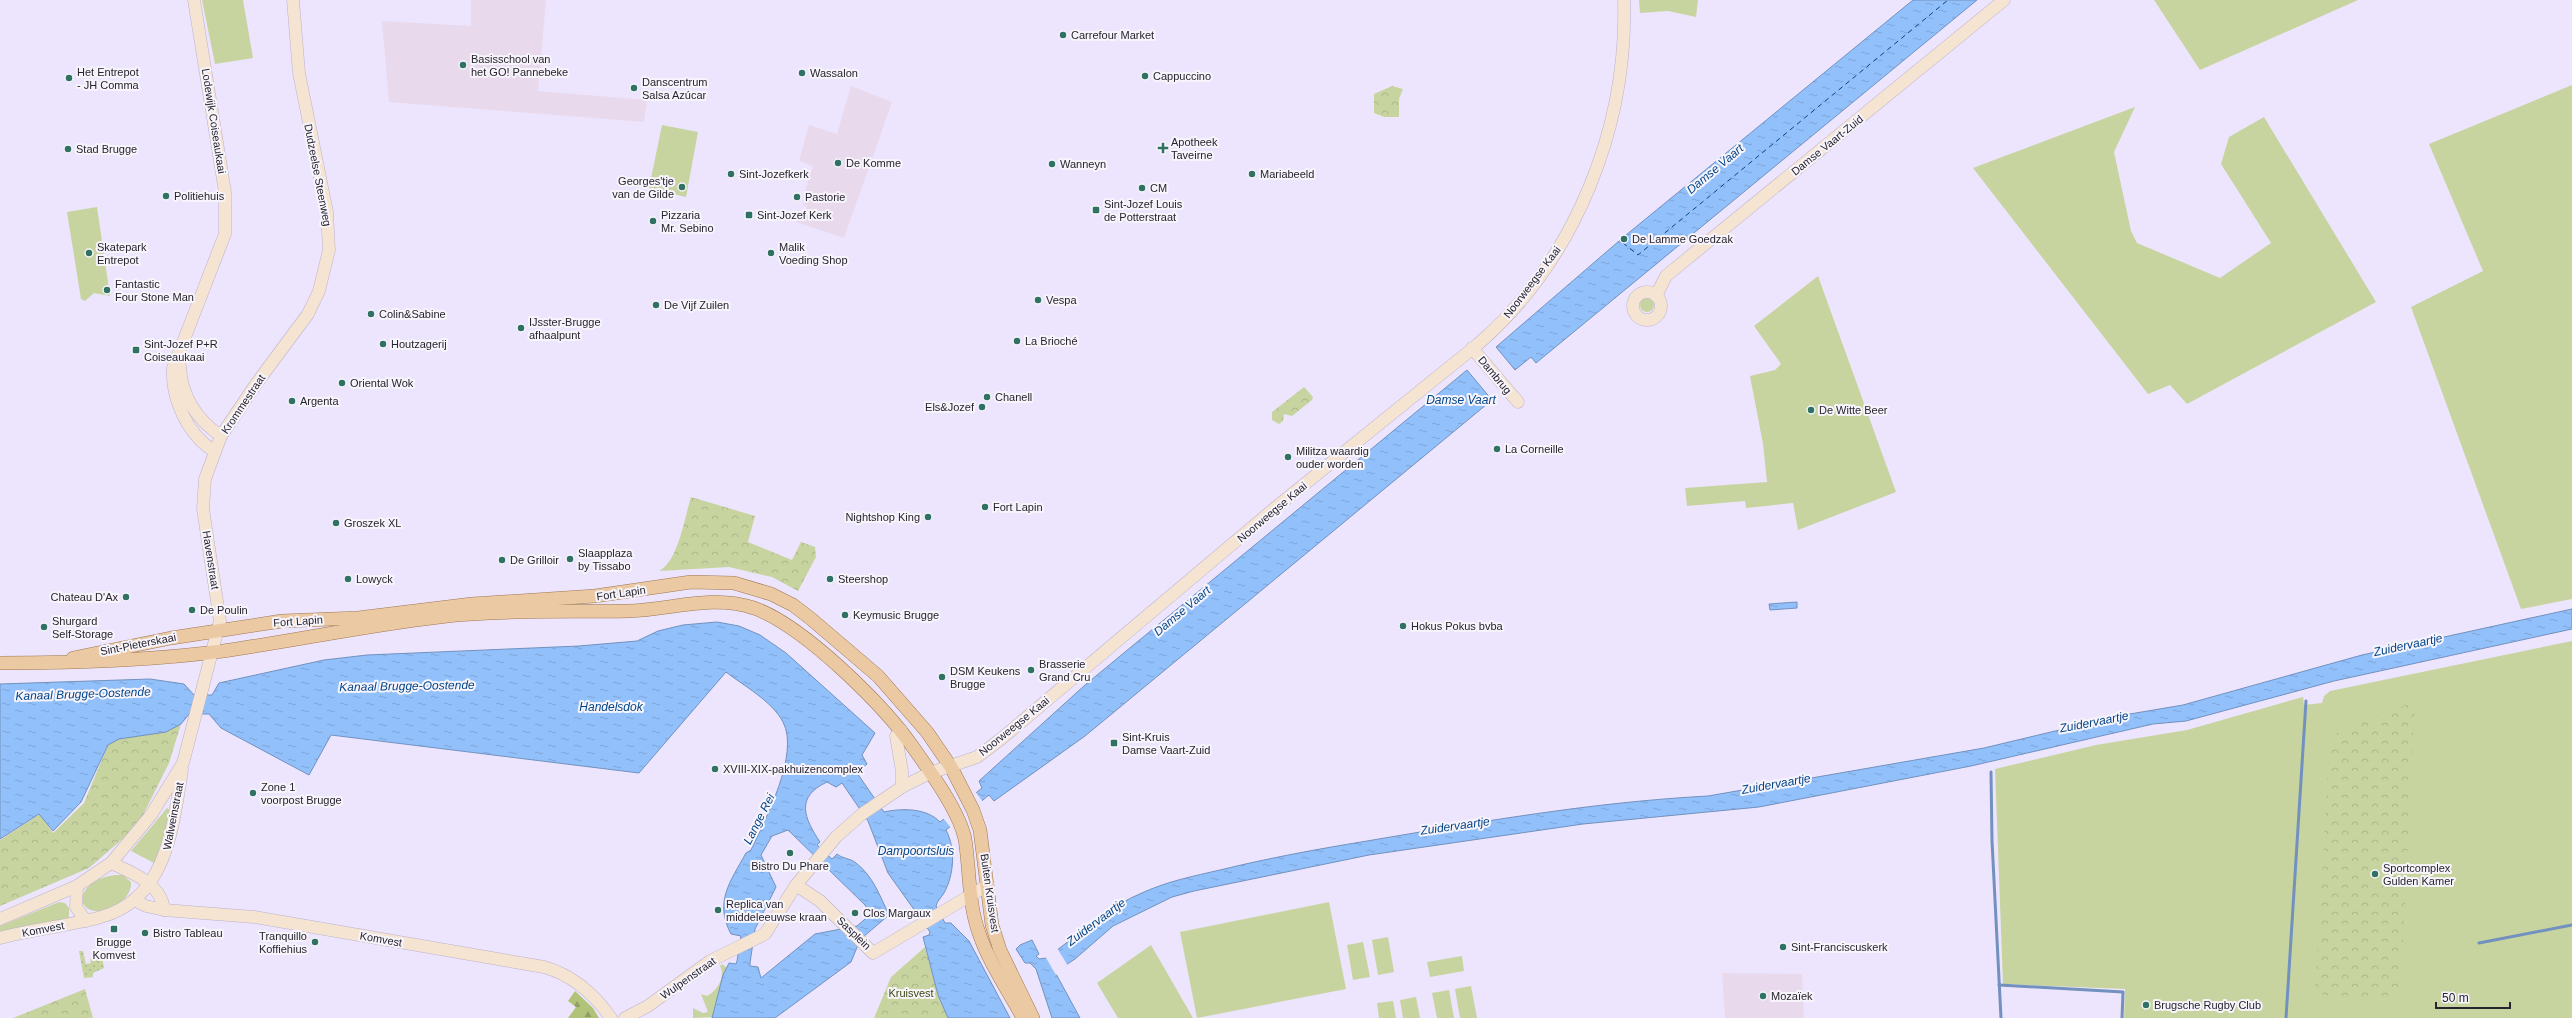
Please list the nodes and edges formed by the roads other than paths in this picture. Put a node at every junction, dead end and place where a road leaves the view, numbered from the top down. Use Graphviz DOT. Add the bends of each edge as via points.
graph roads {
  1 [pos="194,0"];
  2 [pos="292,0"];
  3 [pos="1624,0"];
  4 [pos="2004,0"];
  5 [pos="1656,296"];
  6 [pos="1472,348"];
  7 [pos="275,360"];
  8 [pos="177,377"];
  9 [pos="1518,402"];
  10 [pos="222,436"];
  11 [pos="214,451"];
  12 [pos="219,630"];
  13 [pos="213,652"];
  14 [pos="58,662"];
  15 [pos="0,663"];
  16 [pos="901,730"];
  17 [pos="190,736"];
  18 [pos="183,763"];
  19 [pos="951,767"];
  20 [pos="930,773"];
  21 [pos="902,787"];
  22 [pos="111,863"];
  23 [pos="160,868"];
  24 [pos="149,885"];
  25 [pos="796,885"];
  26 [pos="77,886"];
  27 [pos="988,886"];
  28 [pos="971,894"];
  29 [pos="134,900"];
  30 [pos="164,910"];
  31 [pos="0,919"];
  32 [pos="86,921"];
  33 [pos="0,938"];
  34 [pos="611,1018"];
  35 [pos="625,1018"];
  36 [pos="1023,1018"];
  37 [pos="1033,1018"];
  1 -- 8 [label="main road, Lodewijk Coiseaukaai" via="226,192 226,222 222,245 173,368"];
  2 -- 7 [label="main road, Dudzeelse Steenweg" via="299,73 327,212 329,250 323,281 314,302"];
  3 -- 6 [label="main road, Noorweegse Kaai" via="1623,50 1613,116 1595,174 1569,230 1525,294 1503,320"];
  4 -- 5 [label="main road, Damse Vaart-Zuid" via="1666,276"];
  6 -- 9 [label="main road, Dambrug"];
  6 -- 19 [label="main road, Noorweegse Kaai" via="1274,508 1001,739 977,757"];
  7 -- 10 [label="main road, Krommestraat"];
  8 -- 10 [label="main road" via="197,415"];
  8 -- 11 [label="main road, Lodewijk Coiseaukaai" via="177,400 192,430 201,442"];
  10 -- 11 [label="main road, Krommestraat"];
  11 -- 12 [label="main road, Havenstraat" via="205,479 204,509 220,615"];
  12 -- 13 [label="main road, Havenstraat"];
  12 -- 14 [label="main road, Sint-Pieterskaai"];
  12 -- 19 [label="main road, Fort Lapin" via="282,620 358,618 472,604 595,596 691,582 734,583 771,594 793,605 857,657 906,706"];
  13 -- 14 [label="main road, Sint-Pieterskaai" via="77,664"];
  13 -- 16 [label="main road, Fort Lapin" via="453,616 518,611 633,611 708,601 734,603 769,614 792,629 845,673"];
  13 -- 17 [label="main road, Havenstraat"];
  14 -- 15 [label="main road, Sint-Pieterskaai"];
  16 -- 20 [label="main road, Fort Lapin"];
  16 -- 21 [label="main road" via="896,736"];
  17 -- 18 [label="main road, Komvest"];
  18 -- 22 [label="main road, Komvest" via="151,815"];
  18 -- 23 [label="main road, Walweinstraat" via="171,837"];
  19 -- 20 [label="main road, Noorweegse Kaai"];
  19 -- 27 [label="main road, Buiten Kruisvest" via="973,810 985,853"];
  20 -- 21 [label="main road, Noorweegse Kaai"];
  20 -- 28 [label="main road, Buiten Kruisvest" via="964,835"];
  21 -- 25 [label="main road, Noorweegse Kaai" via="848,825"];
  22 -- 24 [label="main road" via="134,874"];
  22 -- 26 [label="main road, Komvest"];
  23 -- 24 [label="main road, Komvest"];
  24 -- 29 [label="main road, Komvest"];
  24 -- 30 [label="main road" via="163,899"];
  25 -- 28 [label="main road, Sasplein" via="820,901 873,952"];
  25 -- 35 [label="main road, Wulpenstraat" via="765,934 753,942 718,956 648,1006"];
  26 -- 31 [label="main road, Komvest"];
  26 -- 32 [label="main road" via="76,907"];
  27 -- 28 [label="main road"];
  27 -- 37 [label="main road, Buiten Kruisvest" via="992,925 1000,950"];
  28 -- 36 [label="main road, Buiten Kruisvest" via="979,935"];
  29 -- 30 [label="main road"];
  29 -- 32 [label="main road, Komvest" via="116,912"];
  30 -- 34 [label="main road, Komvest" via="254,917 544,967 577,984 595,998"];
  32 -- 33 [label="main road, Komvest"];
}
